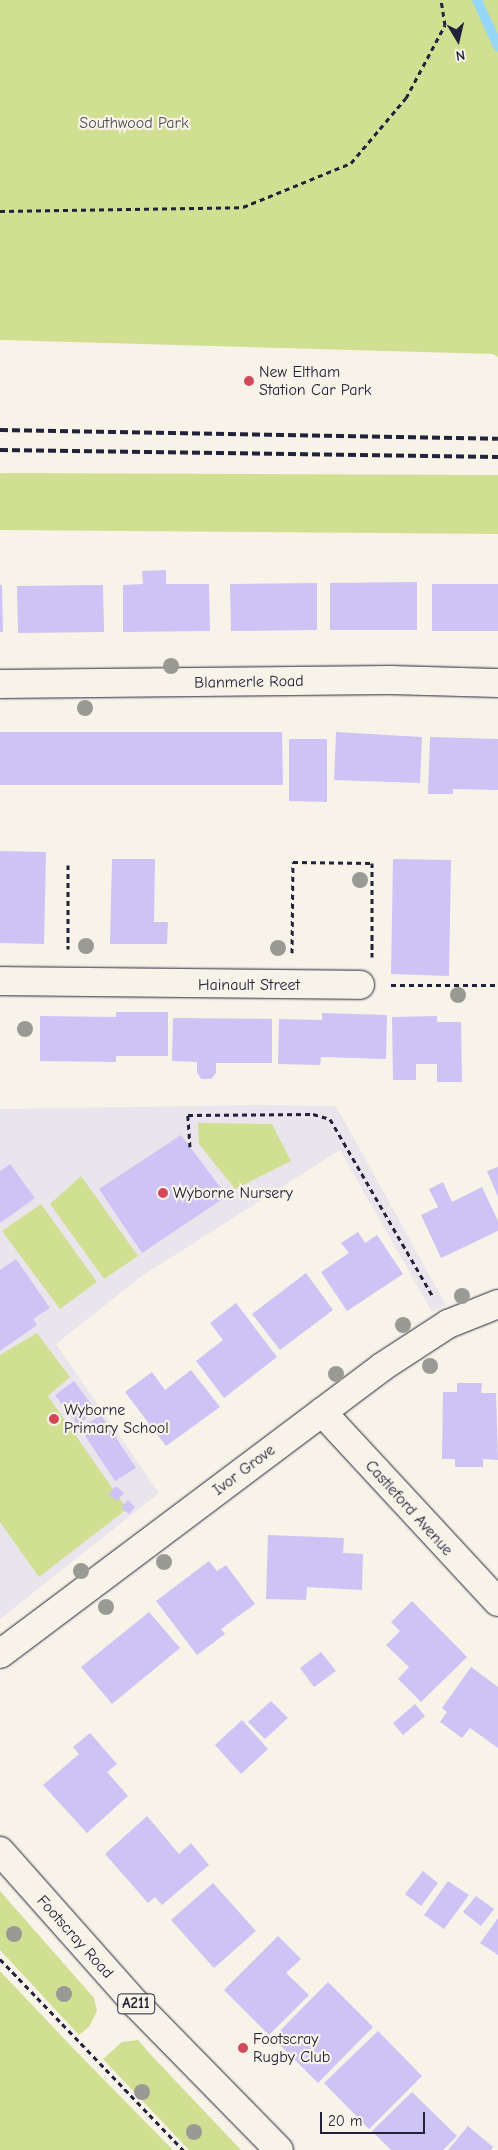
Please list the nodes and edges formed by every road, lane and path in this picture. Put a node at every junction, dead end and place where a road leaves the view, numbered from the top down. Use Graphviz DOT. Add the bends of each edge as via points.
graph roads {
  1 [pos="442,0"];
  2 [pos="0,211"];
  3 [pos="498,683"];
  4 [pos="0,684"];
  5 [pos="68,865"];
  6 [pos="0,981"];
  7 [pos="68,982"];
  8 [pos="291,985"];
  9 [pos="366,985"];
  10 [pos="498,985"];
  11 [pos="190,1147"];
  12 [pos="498,1304"];
  13 [pos="448,1324"];
  14 [pos="322,1412"];
  15 [pos="498,1602"];
  16 [pos="0,1654"];
  17 [pos="0,1852"];
  18 [pos="0,1959"];
  19 [pos="183,2150"];
  20 [pos="278,2150"];
  1 -- 2 [label="path" via="445,25 406,98 351,163 242,207"];
  3 -- 4 [label="street, Blanmerle Road" via="390,680"];
  5 -- 7 [label="path"];
  6 -- 7 [label="street, Hainault Street"];
  7 -- 8 [label="street, Hainault Street"];
  8 -- 9 [label="street, Hainault Street"];
  8 -- 9 [label="path" via="293,862 372,863"];
  9 -- 10 [label="path"];
  11 -- 13 [label="path" via="188,1114 313,1114 330,1119"];
  12 -- 13 [label="street, Ivor Grove"];
  13 -- 14 [label="street, Ivor Grove"];
  14 -- 15 [label="street, Castleford Avenue"];
  14 -- 16 [label="street, Ivor Grove"];
  17 -- 20 [label="street, Footscray Road / A211" via="156,2025"];
  18 -- 19 [label="path"];
}
